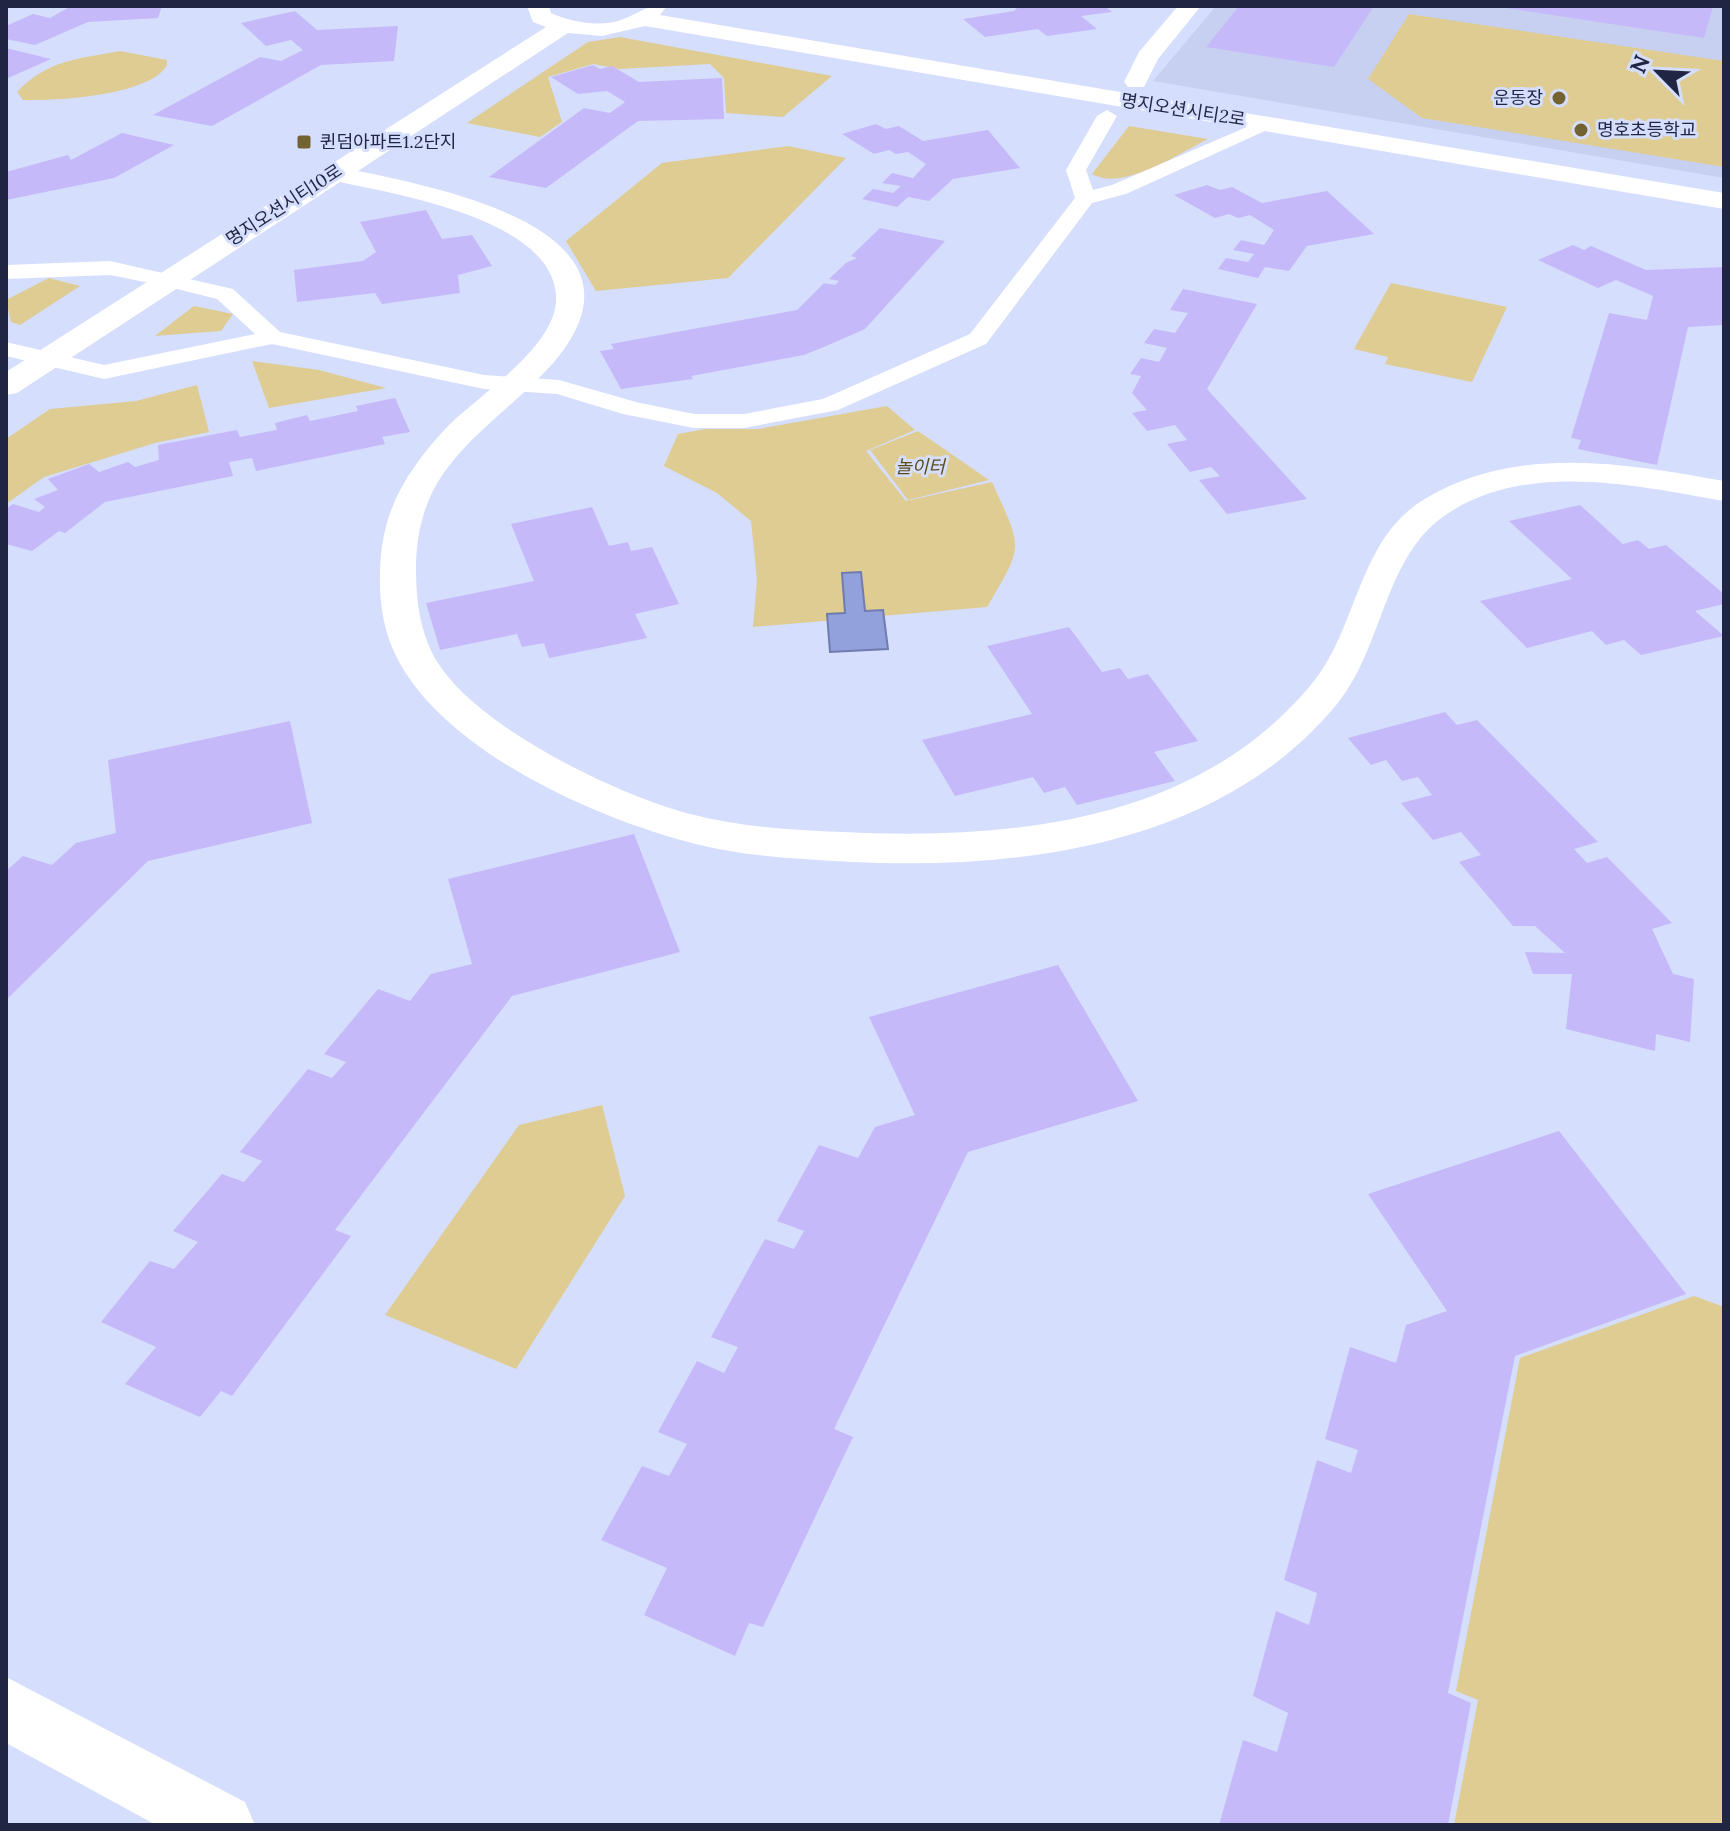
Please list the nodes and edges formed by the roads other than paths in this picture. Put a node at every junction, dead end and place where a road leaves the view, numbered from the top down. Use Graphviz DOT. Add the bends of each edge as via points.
graph roads {
  1 [pos="538,6"];
  2 [pos="1190,6"];
  3 [pos="649,12"];
  4 [pos="564,26"];
  5 [pos="1136,82"];
  6 [pos="1107,116"];
  7 [pos="1270,124"];
  8 [pos="333,173"];
  9 [pos="1085,198"];
  10 [pos="1724,201"];
  11 [pos="6,272"];
  12 [pos="169,280"];
  13 [pos="272,337"];
  14 [pos="6,349"];
  15 [pos="46,360"];
  16 [pos="6,386"];
  17 [pos="1724,491"];
  18 [pos="6,1709"];
  19 [pos="222,1825"];
  1 -- 4 [label="street" via="541,17"];
  2 -- 5 [label="street" via="1147,57"];
  3 -- 4 [label="street" via="610,28"];
  3 -- 7 [label="street, 명지오션시티2로"];
  4 -- 8 [label="street, 명지오션시티10로"];
  6 -- 9 [label="lane" via="1076,170"];
  7 -- 9 [label="lane" via="1119,190"];
  7 -- 10 [label="street, 명지오션시티2로"];
  8 -- 12 [label="street, 명지오션시티10로"];
  8 -- 17 [label="street" via="500,217 551,253 572,297 562,326 537,365 465,427 420,483 402,521 398,596 406,639 427,677 460,711 547,771 603,800 717,835 860,849 952,849 1033,841 1140,817 1222,783 1291,730 1322,698 1355,646 1400,539 1423,515 1462,492 1498,479 1569,472"];
  9 -- 13 [label="lane" via="978,339 869,390 788,415 694,421 559,387 484,382"];
  11 -- 12 [label="lane" via="110,268"];
  12 -- 13 [label="lane" via="225,294"];
  12 -- 15 [label="street, 명지오션시티10로"];
  13 -- 15 [label="lane" via="104,372"];
  14 -- 15 [label="lane"];
  15 -- 16 [label="street, 명지오션시티10로"];
  18 -- 19 [label="street"];
}
